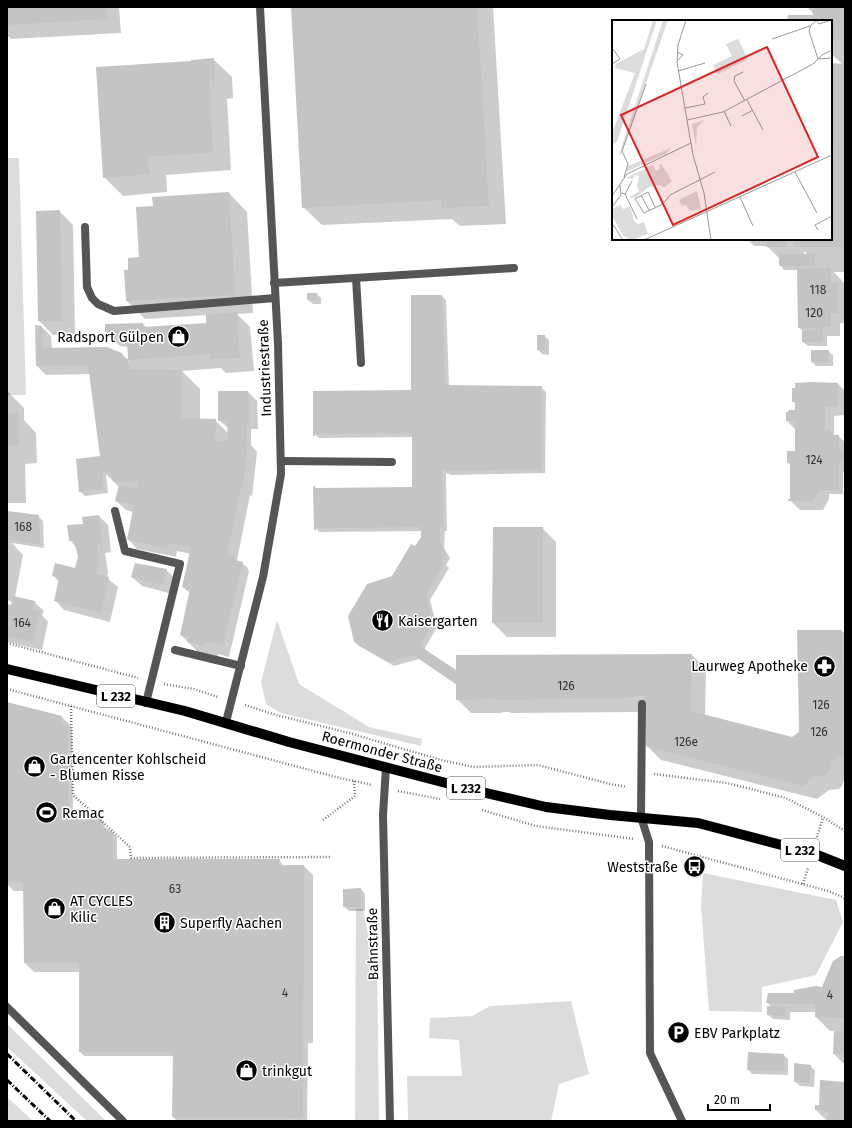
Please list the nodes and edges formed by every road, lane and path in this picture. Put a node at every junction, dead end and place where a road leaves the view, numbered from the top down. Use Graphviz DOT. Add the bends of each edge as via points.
graph roads {
  1 [pos="260,7"];
  2 [pos="85,227"];
  3 [pos="514,268"];
  4 [pos="356,278"];
  5 [pos="274,283"];
  6 [pos="275,298"];
  7 [pos="361,363"];
  8 [pos="281,461"];
  9 [pos="392,462"];
  10 [pos="115,511"];
  11 [pos="7,643"];
  12 [pos="175,650"];
  13 [pos="241,666"];
  14 [pos="7,669"];
  15 [pos="150,681"];
  16 [pos="232,701"];
  17 [pos="146,703"];
  18 [pos="642,704"];
  19 [pos="71,706"];
  20 [pos="226,722"];
  21 [pos="386,767"];
  22 [pos="642,773"];
  23 [pos="354,781"];
  24 [pos="641,818"];
  25 [pos="323,820"];
  26 [pos="845,831"];
  27 [pos="331,857"];
  28 [pos="845,866"];
  29 [pos="7,1007"];
  30 [pos="123,1121"];
  31 [pos="390,1121"];
  32 [pos="682,1121"];
  1 -- 5 [label="street, Industriestraße"];
  2 -- 6 [label="street" via="88,287 92,298 98,304 114,311"];
  3 -- 4 [label="street"];
  4 -- 5 [label="street"];
  4 -- 7 [label="street"];
  5 -- 6 [label="street, Industriestraße"];
  6 -- 8 [label="street, Industriestraße"];
  8 -- 9 [label="street"];
  8 -- 13 [label="street, Industriestraße" via="280,482 263,577"];
  10 -- 15 [label="street" via="125,551 180,564"];
  11 -- 15 [label="path"];
  12 -- 13 [label="street"];
  13 -- 16 [label="street, Industriestraße"];
  14 -- 17 [label="main road, Roermonder Straße / L 232"];
  15 -- 16 [label="path" via="194,689"];
  15 -- 17 [label="street"];
  16 -- 20 [label="street, Industriestraße"];
  16 -- 22 [label="path" via="473,767 538,764 627,787"];
  17 -- 20 [label="main road, Roermonder Straße / L 232"];
  18 -- 22 [label="street"];
  19 -- 27 [label="path" via="73,795 130,847 131,858"];
  20 -- 21 [label="main road, Roermonder Straße / L 232"];
  21 -- 24 [label="main road, Roermonder Straße / L 232" via="546,807"];
  21 -- 31 [label="street, Bahnstraße" via="383,815"];
  22 -- 24 [label="street"];
  22 -- 26 [label="path" via="728,783 786,798"];
  23 -- 25 [label="path" via="355,796"];
  24 -- 28 [label="main road, Roermonder Straße / L 232" via="698,823 812,853"];
  24 -- 32 [label="street" via="649,842 650,1053"];
  29 -- 30 [label="street"];
}
